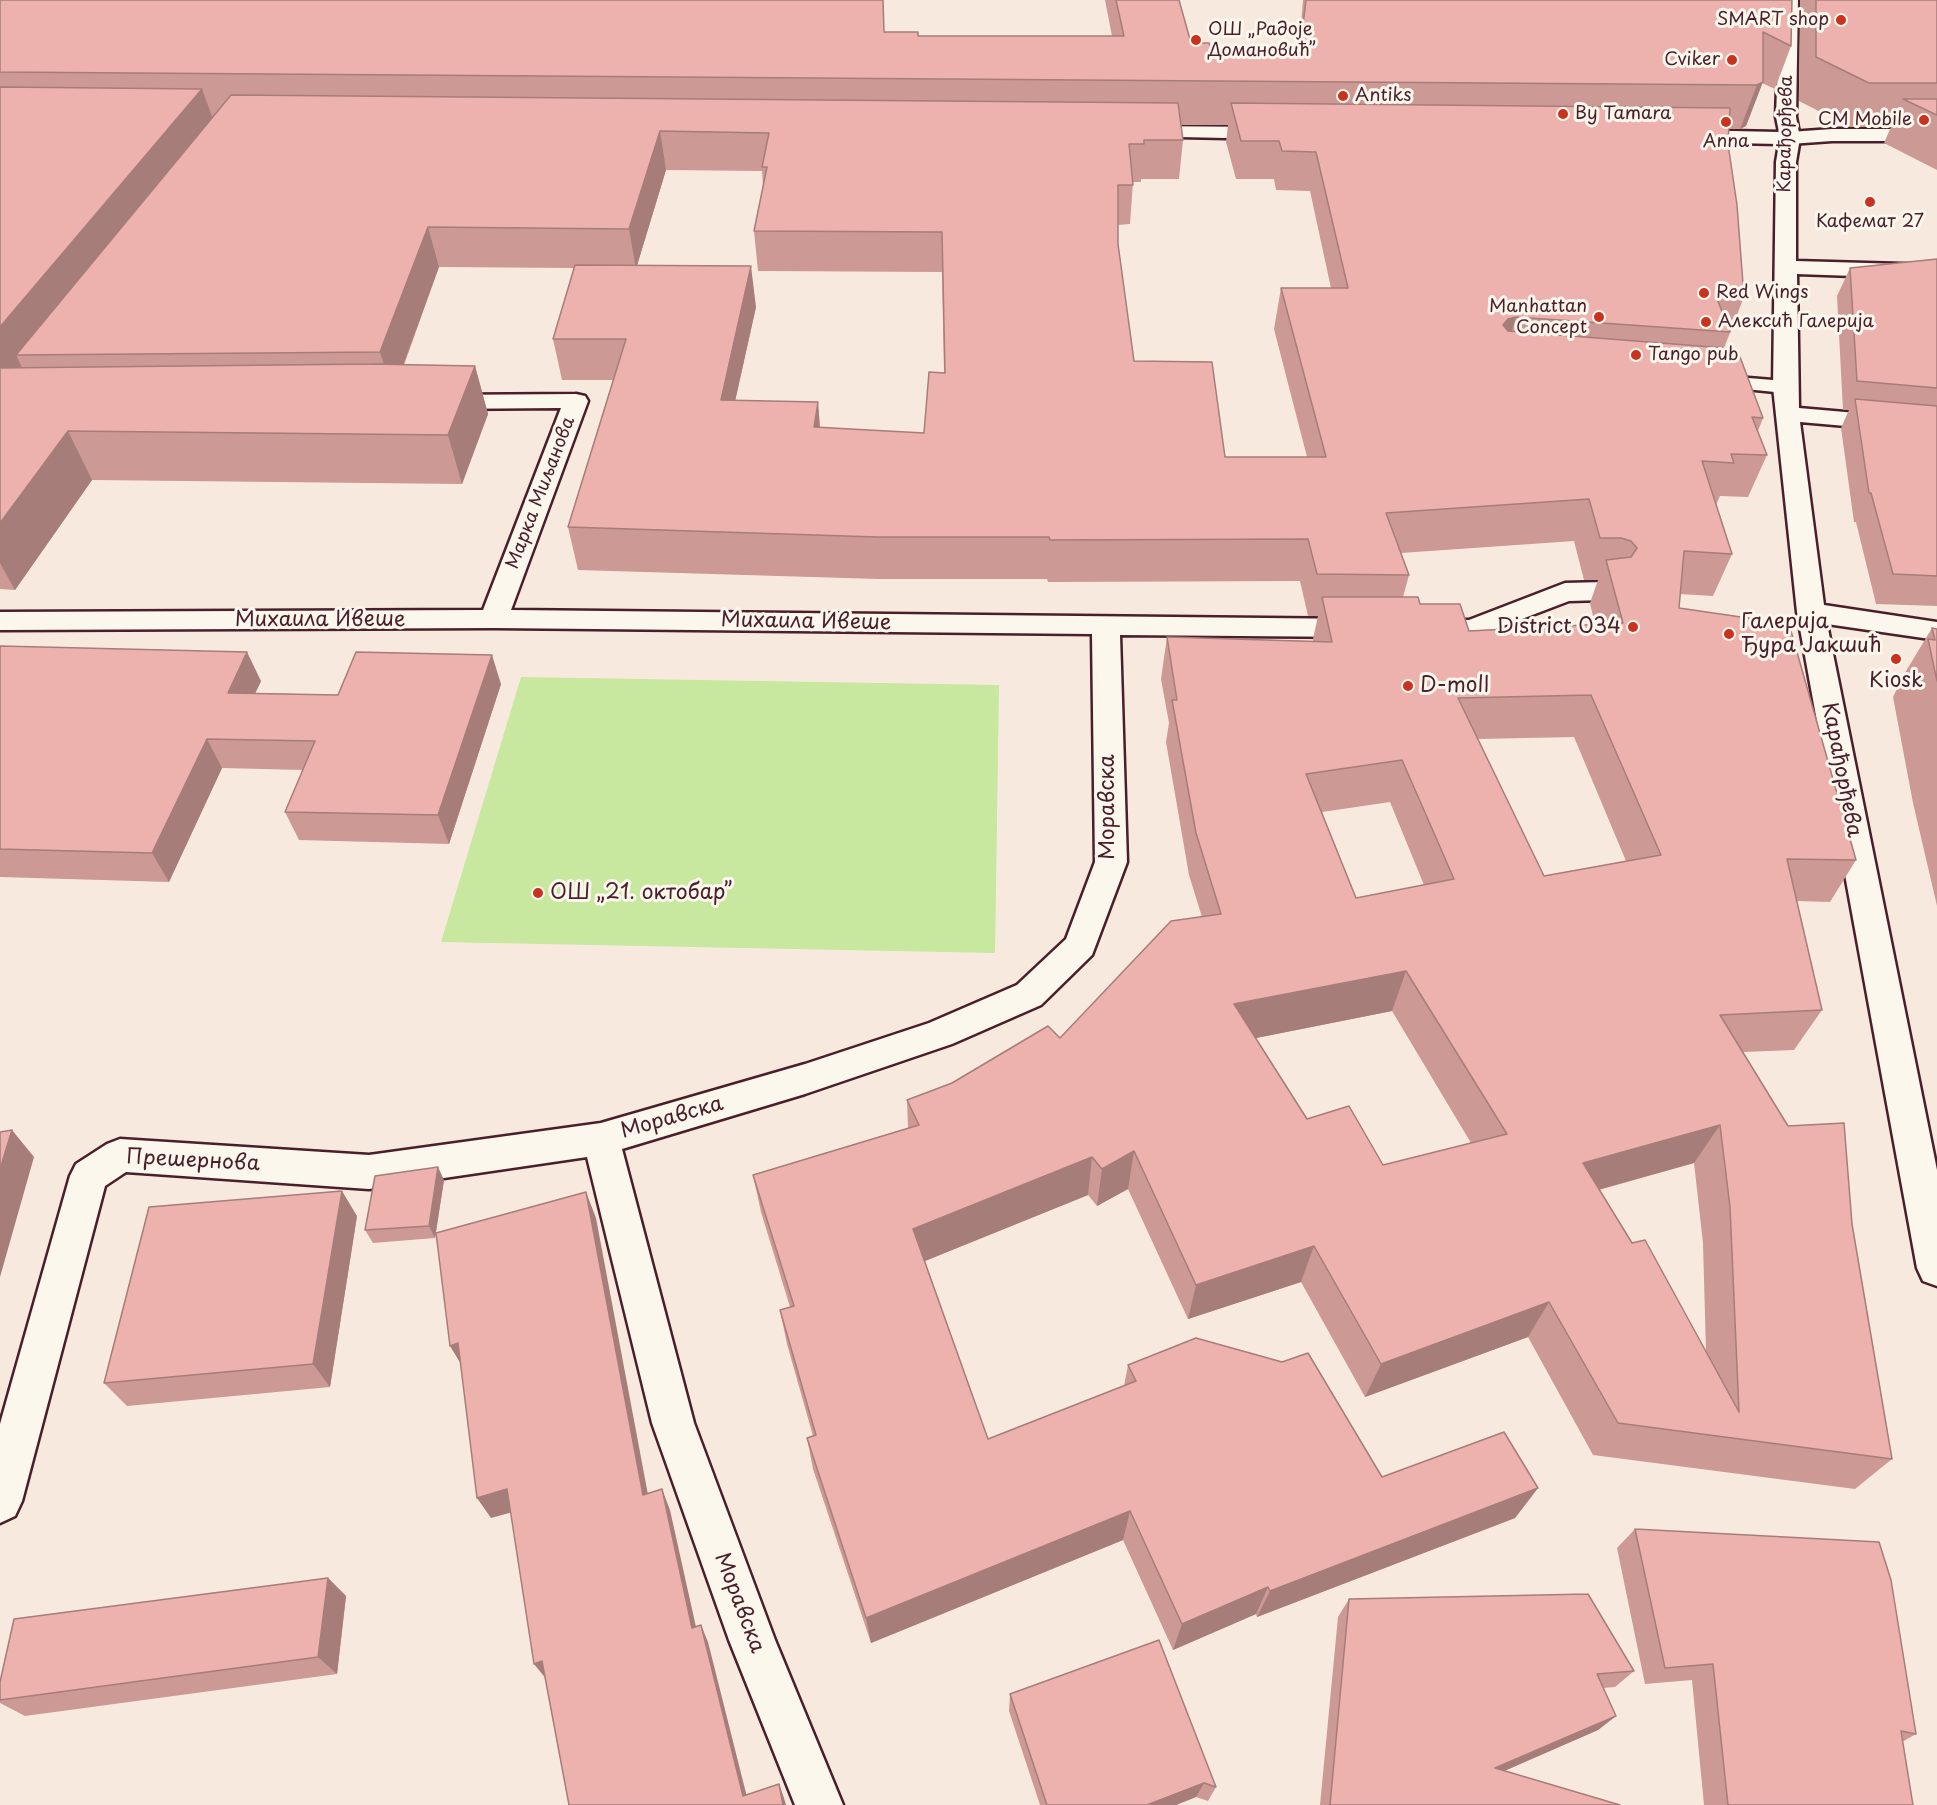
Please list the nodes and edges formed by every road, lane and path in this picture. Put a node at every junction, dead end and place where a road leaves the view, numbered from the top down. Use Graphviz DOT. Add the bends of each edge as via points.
graph roads {
  1 [pos="1789,0"];
  2 [pos="1125,132"];
  3 [pos="1293,134"];
  4 [pos="1937,135"];
  5 [pos="1664,136"];
  6 [pos="1790,138"];
  7 [pos="1786,267"];
  8 [pos="1937,272"];
  9 [pos="1691,379"];
  10 [pos="1786,400"];
  11 [pos="414,402"];
  12 [pos="1937,427"];
  13 [pos="1604,591"];
  14 [pos="1811,612"];
  15 [pos="494,619"];
  16 [pos="0,621"];
  17 [pos="1106,625"];
  18 [pos="1937,631"];
  19 [pos="601,1139"];
  20 [pos="1937,1268"];
  21 [pos="0,1501"];
  22 [pos="819,1805"];
  1 -- 6 [label="street, Карађорђева" via="1786,117"];
  2 -- 3 [label="street"];
  4 -- 6 [label="street"];
  5 -- 6 [label="street"];
  6 -- 7 [label="street, Карађорђева" via="1786,162"];
  7 -- 8 [label="street"];
  7 -- 10 [label="street, Карађорђева"];
  9 -- 10 [label="lane"];
  10 -- 12 [label="street"];
  10 -- 14 [label="street, Карађорђева"];
  11 -- 15 [label="street, Марка Миљанова" via="576,400"];
  13 -- 17 [label="street, Михаила Ивеше" via="1565,592 1472,629"];
  14 -- 18 [label="street"];
  14 -- 20 [label="street, Карађорђева"];
  15 -- 16 [label="street, Михаила Ивеше"];
  15 -- 17 [label="street, Михаила Ивеше"];
  17 -- 19 [label="street, Моравска" via="1111,862 1080,946 1029,995 940,1034 805,1079"];
  19 -- 21 [label="street, Прешернова" via="369,1172 120,1155 89,1176"];
  19 -- 22 [label="street, Моравска" via="673,1423 752,1640"];
}
